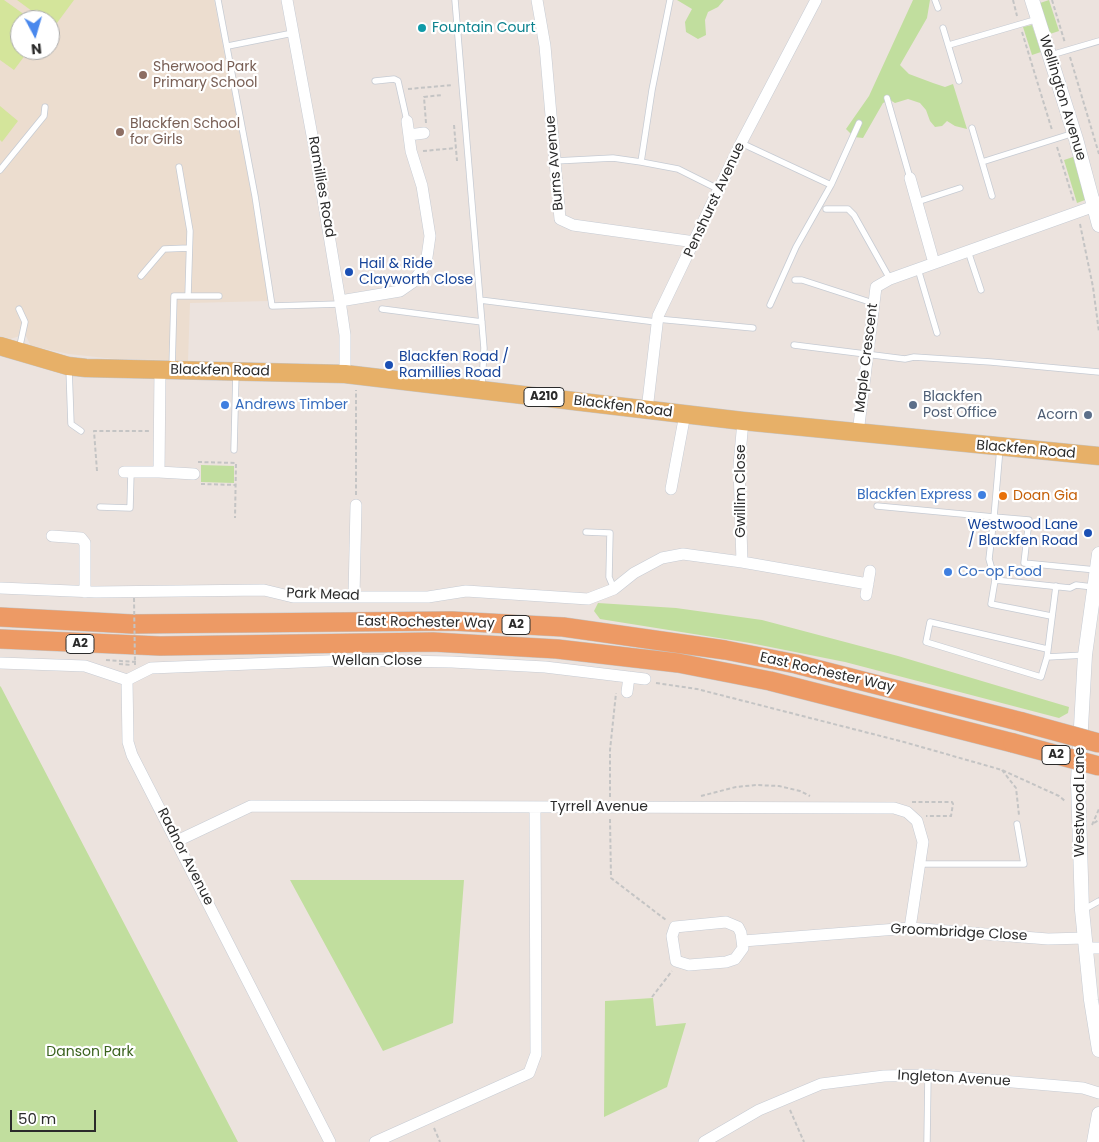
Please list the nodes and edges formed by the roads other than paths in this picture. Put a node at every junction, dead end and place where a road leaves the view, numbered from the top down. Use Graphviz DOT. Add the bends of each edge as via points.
graph roads {
  1 [pos="218,0"];
  2 [pos="286,0"];
  3 [pos="455,0"];
  4 [pos="537,0"];
  5 [pos="670,0"];
  6 [pos="816,0"];
  7 [pos="935,0"];
  8 [pos="1032,0"];
  9 [pos="938,8"];
  10 [pos="1038,19"];
  11 [pos="943,28"];
  12 [pos="293,33"];
  13 [pos="1099,41"];
  14 [pos="228,46"];
  15 [pos="949,46"];
  16 [pos="1049,56"];
  17 [pos="959,80"];
  18 [pos="375,81"];
  19 [pos="887,98"];
  20 [pos="46,107"];
  21 [pos="407,121"];
  22 [pos="858,123"];
  23 [pos="972,128"];
  24 [pos="424,133"];
  25 [pos="1074,133"];
  26 [pos="409,135"];
  27 [pos="741,143"];
  28 [pos="555,162"];
  29 [pos="641,162"];
  30 [pos="982,162"];
  31 [pos="179,167"];
  32 [pos="0,170"];
  33 [pos="910,178"];
  34 [pos="831,184"];
  35 [pos="960,188"];
  36 [pos="720,190"];
  37 [pos="992,196"];
  38 [pos="917,202"];
  39 [pos="1097,203"];
  40 [pos="826,209"];
  41 [pos="1099,225"];
  42 [pos="695,242"];
  43 [pos="189,248"];
  44 [pos="968,251"];
  45 [pos="934,263"];
  46 [pos="918,269"];
  47 [pos="141,276"];
  48 [pos="890,279"];
  49 [pos="795,280"];
  50 [pos="981,290"];
  51 [pos="188,296"];
  52 [pos="219,296"];
  53 [pos="480,300"];
  54 [pos="340,302"];
  55 [pos="873,303"];
  56 [pos="770,304"];
  57 [pos="20,309"];
  58 [pos="382,310"];
  59 [pos="656,321"];
  60 [pos="482,322"];
  61 [pos="753,328"];
  62 [pos="937,333"];
  63 [pos="794,345"];
  64 [pos="0,346"];
  65 [pos="18,352"];
  66 [pos="868,354"];
  67 [pos="68,366"];
  68 [pos="166,370"];
  69 [pos="236,371"];
  70 [pos="1099,372"];
  71 [pos="350,375"];
  72 [pos="482,389"];
  73 [pos="646,410"];
  74 [pos="685,414"];
  75 [pos="743,421"];
  76 [pos="81,431"];
  77 [pos="858,433"];
  78 [pos="1000,448"];
  79 [pos="234,450"];
  80 [pos="1099,456"];
  81 [pos="196,468"];
  82 [pos="127,472"];
  83 [pos="159,472"];
  84 [pos="671,489"];
  85 [pos="356,505"];
  86 [pos="877,506"];
  87 [pos="100,507"];
  88 [pos="994,517"];
  89 [pos="993,525"];
  90 [pos="586,532"];
  91 [pos="52,536"];
  92 [pos="1099,554"];
  93 [pos="742,562"];
  94 [pos="1097,570"];
  95 [pos="870,572"];
  96 [pos="995,580"];
  97 [pos="1056,586"];
  98 [pos="0,588"];
  99 [pos="1095,588"];
  100 [pos="614,589"];
  101 [pos="85,592"];
  102 [pos="354,596"];
  103 [pos="1050,616"];
  104 [pos="0,617"];
  105 [pos="1094,627"];
  106 [pos="0,639"];
  107 [pos="1047,650"];
  108 [pos="1085,655"];
  109 [pos="1047,656"];
  110 [pos="0,663"];
  111 [pos="629,677"];
  112 [pos="127,680"];
  113 [pos="646,680"];
  114 [pos="627,692"];
  115 [pos="1099,744"];
  116 [pos="1099,766"];
  117 [pos="535,807"];
  118 [pos="1017,825"];
  119 [pos="177,841"];
  120 [pos="920,864"];
  121 [pos="1099,901"];
  122 [pos="1082,910"];
  123 [pos="910,928"];
  124 [pos="743,940"];
  125 [pos="1090,944"];
  126 [pos="1099,1050"];
  127 [pos="928,1075"];
  128 [pos="1099,1093"];
  129 [pos="1099,1114"];
  130 [pos="330,1142"];
  131 [pos="375,1142"];
  132 [pos="704,1142"];
  133 [pos="926,1142"];
  134 [pos="1094,1142"];
  1 -- 14 [label="lane"];
  2 -- 12 [label="street, Ramillies Road"];
  3 -- 53 [label="lane"];
  4 -- 28 [label="street, Burns Avenue" via="545,46"];
  5 -- 29 [label="lane"];
  6 -- 27 [label="street, Penshurst Avenue"];
  7 -- 9 [label="lane"];
  8 -- 10 [label="street, Wellington Avenue"];
  10 -- 15 [label="lane"];
  10 -- 16 [label="street, Wellington Avenue"];
  11 -- 15 [label="lane"];
  12 -- 14 [label="lane"];
  12 -- 54 [label="street, Ramillies Road"];
  13 -- 16 [label="lane"];
  14 -- 54 [label="lane" via="272,306"];
  15 -- 17 [label="lane"];
  16 -- 25 [label="street, Wellington Avenue"];
  18 -- 21 [label="lane" via="398,81"];
  19 -- 33 [label="lane"];
  20 -- 32 [label="lane" via="44,116"];
  21 -- 26 [label="street"];
  22 -- 34 [label="lane"];
  23 -- 30 [label="lane"];
  24 -- 26 [label="street"];
  25 -- 30 [label="lane"];
  25 -- 39 [label="street, Wellington Avenue"];
  26 -- 54 [label="street" via="430,236 426,264 413,282 400,291"];
  27 -- 34 [label="lane"];
  27 -- 36 [label="street, Penshurst Avenue"];
  28 -- 29 [label="lane" via="613,158"];
  28 -- 42 [label="street, Burns Avenue" via="559,215 563,221 572,225"];
  29 -- 36 [label="lane" via="678,169"];
  30 -- 37 [label="lane"];
  31 -- 43 [label="lane"];
  33 -- 38 [label="street"];
  34 -- 56 [label="lane" via="796,247"];
  35 -- 38 [label="lane"];
  36 -- 42 [label="street, Penshurst Avenue"];
  38 -- 45 [label="street"];
  39 -- 41 [label="street, Wellington Avenue"];
  39 -- 44 [label="street, Maple Crescent"];
  40 -- 48 [label="lane" via="848,209 854,215"];
  42 -- 59 [label="street, Penshurst Avenue"];
  43 -- 47 [label="lane" via="164,249"];
  43 -- 51 [label="lane"];
  44 -- 45 [label="street, Maple Crescent"];
  44 -- 50 [label="lane"];
  45 -- 46 [label="street, Maple Crescent"];
  46 -- 48 [label="street, Maple Crescent"];
  46 -- 62 [label="lane"];
  48 -- 55 [label="street, Maple Crescent" via="876,288"];
  49 -- 55 [label="lane"];
  51 -- 52 [label="lane"];
  51 -- 68 [label="lane" via="174,296"];
  53 -- 59 [label="lane"];
  53 -- 60 [label="lane"];
  54 -- 71 [label="street, Ramillies Road"];
  55 -- 66 [label="street, Maple Crescent"];
  57 -- 65 [label="lane" via="25,322"];
  58 -- 60 [label="lane"];
  59 -- 61 [label="lane"];
  59 -- 73 [label="street, Penshurst Avenue"];
  60 -- 72 [label="lane"];
  63 -- 66 [label="lane"];
  64 -- 65 [label="main road, Blackfen Road / A210"];
  65 -- 67 [label="main road, Blackfen Road / A210"];
  66 -- 70 [label="lane"];
  66 -- 77 [label="street, Maple Crescent"];
  67 -- 68 [label="main road, Blackfen Road / A210"];
  67 -- 76 [label="lane" via="71,424"];
  68 -- 69 [label="main road, Blackfen Road / A210"];
  68 -- 83 [label="street" via="159,431"];
  69 -- 71 [label="main road, Blackfen Road / A210"];
  69 -- 79 [label="lane"];
  71 -- 72 [label="main road, Blackfen Road / A210"];
  72 -- 73 [label="main road, Blackfen Road / A210"];
  73 -- 74 [label="main road, Blackfen Road / A210"];
  74 -- 75 [label="main road, Blackfen Road / A210"];
  74 -- 84 [label="street"];
  75 -- 77 [label="main road, Blackfen Road / A210"];
  75 -- 93 [label="street, Gwillim Close" via="739,466"];
  77 -- 78 [label="main road, Blackfen Road / A210"];
  78 -- 80 [label="main road, Blackfen Road / A210"];
  78 -- 88 [label="lane"];
  81 -- 83 [label="street"];
  82 -- 83 [label="street"];
  82 -- 87 [label="lane" via="130,508"];
  85 -- 102 [label="street"];
  86 -- 88 [label="lane"];
  88 -- 94 [label="lane" via="1029,520 1024,563"];
  89 -- 96 [label="lane" via="989,559"];
  90 -- 100 [label="lane" via="610,533 608,577"];
  91 -- 101 [label="street" via="81,538 86,543"];
  92 -- 94 [label="street, Westwood Lane"];
  93 -- 95 [label="street" via="867,590"];
  93 -- 100 [label="street" via="683,554 662,558 634,573"];
  94 -- 99 [label="street, Westwood Lane"];
  96 -- 97 [label="lane"];
  96 -- 103 [label="lane" via="991,604"];
  97 -- 99 [label="lane"];
  97 -- 103 [label="lane"];
  98 -- 101 [label="street, Park Mead"];
  99 -- 105 [label="street, Westwood Lane"];
  100 -- 102 [label="street, Park Mead" via="588,599 466,591 428,597"];
  101 -- 102 [label="street, Park Mead" via="264,590 293,597"];
  103 -- 107 [label="lane"];
  104 -- 115 [label="highway, East Rochester Way / A2, bridge" via="132,624 452,621 563,627 725,650 796,664"];
  105 -- 108 [label="street, Westwood Lane"];
  106 -- 116 [label="highway, East Rochester Way / A2, bridge" via="160,646 433,642 557,649 678,663 770,681"];
  107 -- 109 [label="lane"];
  107 -- 109 [label="lane" via="930,622 926,642 1042,677"];
  108 -- 109 [label="lane"];
  108 -- 122 [label="street, Westwood Lane" via="1078,762"];
  110 -- 112 [label="street" via="85,666"];
  111 -- 112 [label="street, Wellan Close" via="545,667 350,660 152,668"];
  111 -- 113 [label="street, Wellan Close"];
  111 -- 114 [label="street"];
  112 -- 119 [label="street, Radnor Avenue" via="130,748"];
  117 -- 119 [label="street, Tyrrell Avenue" via="251,806"];
  117 -- 120 [label="street, Tyrrell Avenue" via="894,808 904,811 917,822 923,842"];
  117 -- 131 [label="street" via="536,1054 530,1073"];
  118 -- 120 [label="lane" via="1024,864"];
  119 -- 130 [label="street, Radnor Avenue"];
  120 -- 123 [label="street"];
  121 -- 122 [label="lane"];
  122 -- 125 [label="street, Westwood Lane"];
  123 -- 124 [label="street, Groombridge Close"];
  123 -- 125 [label="street, Groombridge Close"];
  124 -- 124 [label="street" via="738,927 726,922 676,927 672,936 674,957 678,963 689,965 730,961 739,955"];
  125 -- 126 [label="street, Westwood Lane"];
  127 -- 128 [label="street, Ingleton Avenue" via="1083,1088"];
  127 -- 132 [label="street, Ingleton Avenue" via="884,1076 821,1084 785,1097"];
  127 -- 133 [label="lane"];
  129 -- 134 [label="street"];
}
